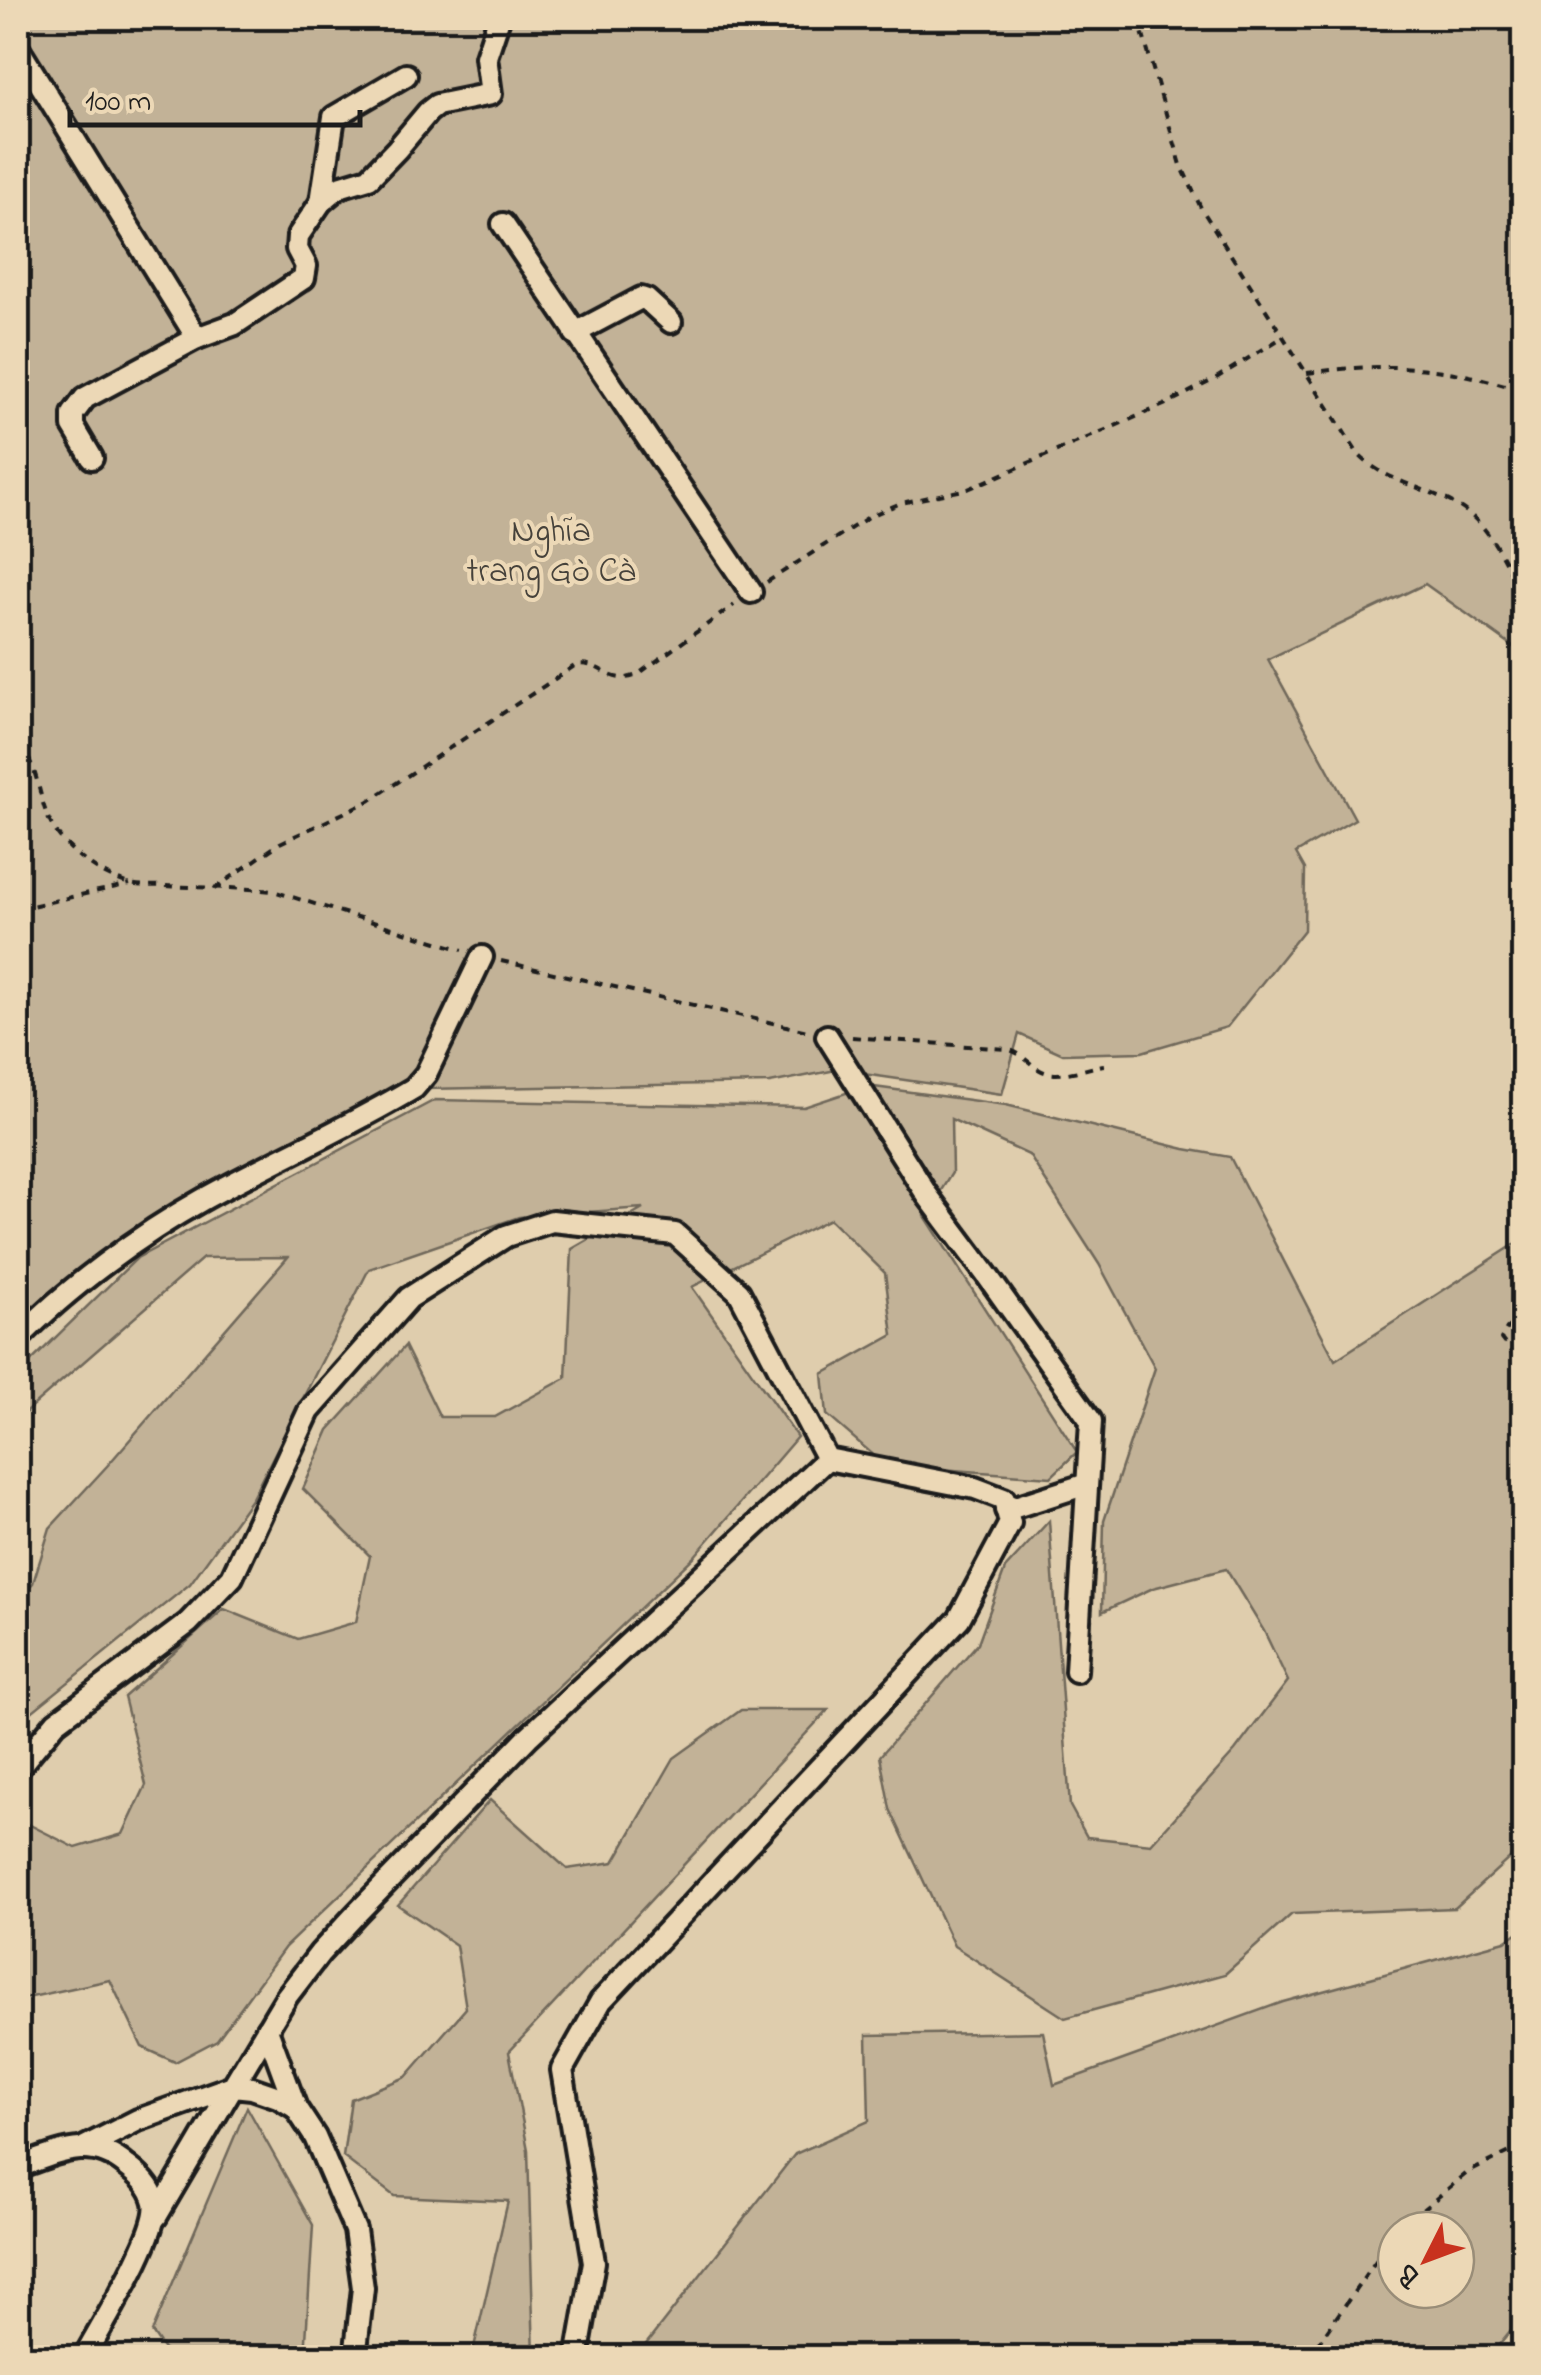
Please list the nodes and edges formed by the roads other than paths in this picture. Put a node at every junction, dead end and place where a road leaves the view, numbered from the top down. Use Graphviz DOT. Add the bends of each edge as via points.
graph roads {
  1 [pos="500,18"];
  2 [pos="18,48"];
  3 [pos="406,74"];
  4 [pos="321,202"];
  5 [pos="503,224"];
  6 [pos="671,322"];
  7 [pos="575,333"];
  8 [pos="197,338"];
  9 [pos="92,458"];
  10 [pos="751,592"];
  11 [pos="482,956"];
  12 [pos="827,1036"];
  13 [pos="18,1339"];
  14 [pos="827,1459"];
  15 [pos="1087,1484"];
  16 [pos="1006,1510"];
  17 [pos="1076,1671"];
  18 [pos="18,1768"];
  19 [pos="266,2029"];
  20 [pos="233,2086"];
  21 [pos="296,2108"];
  22 [pos="84,2147"];
  23 [pos="18,2167"];
  24 [pos="156,2217"];
  25 [pos="84,2358"];
  26 [pos="355,2358"];
  27 [pos="577,2358"];
  1 -- 4 [label="street" via="486,58 492,94 437,105 369,178 339,187"];
  2 -- 8 [label="street"];
  3 -- 4 [label="street" via="334,117"];
  4 -- 8 [label="street" via="298,236 304,278 235,324"];
  5 -- 7 [label="street"];
  6 -- 7 [label="street" via="641,298"];
  7 -- 10 [label="street"];
  8 -- 9 [label="street" via="78,406 73,426"];
  11 -- 13 [label="street" via="414,1088 198,1202 125,1250"];
  12 -- 15 [label="street" via="927,1196 1090,1421"];
  14 -- 16 [label="street" via="975,1488 1004,1499"];
  14 -- 18 [label="street" via="739,1292 676,1234 552,1222 506,1236 409,1298 310,1411 232,1578 188,1623 56,1722"];
  14 -- 19 [label="street" via="528,1737 320,1954"];
  15 -- 16 [label="street"];
  15 -- 17 [label="street"];
  16 -- 27 [label="street" via="1010,1523 959,1619 600,2001 562,2070 594,2262"];
  19 -- 20 [label="street"];
  19 -- 21 [label="street"];
  20 -- 21 [label="street"];
  20 -- 22 [label="street"];
  20 -- 24 [label="street"];
  21 -- 26 [label="street" via="355,2230 363,2288"];
  22 -- 23 [label="street"];
  22 -- 24 [label="street" via="104,2151 146,2182"];
  24 -- 25 [label="street"];
}
